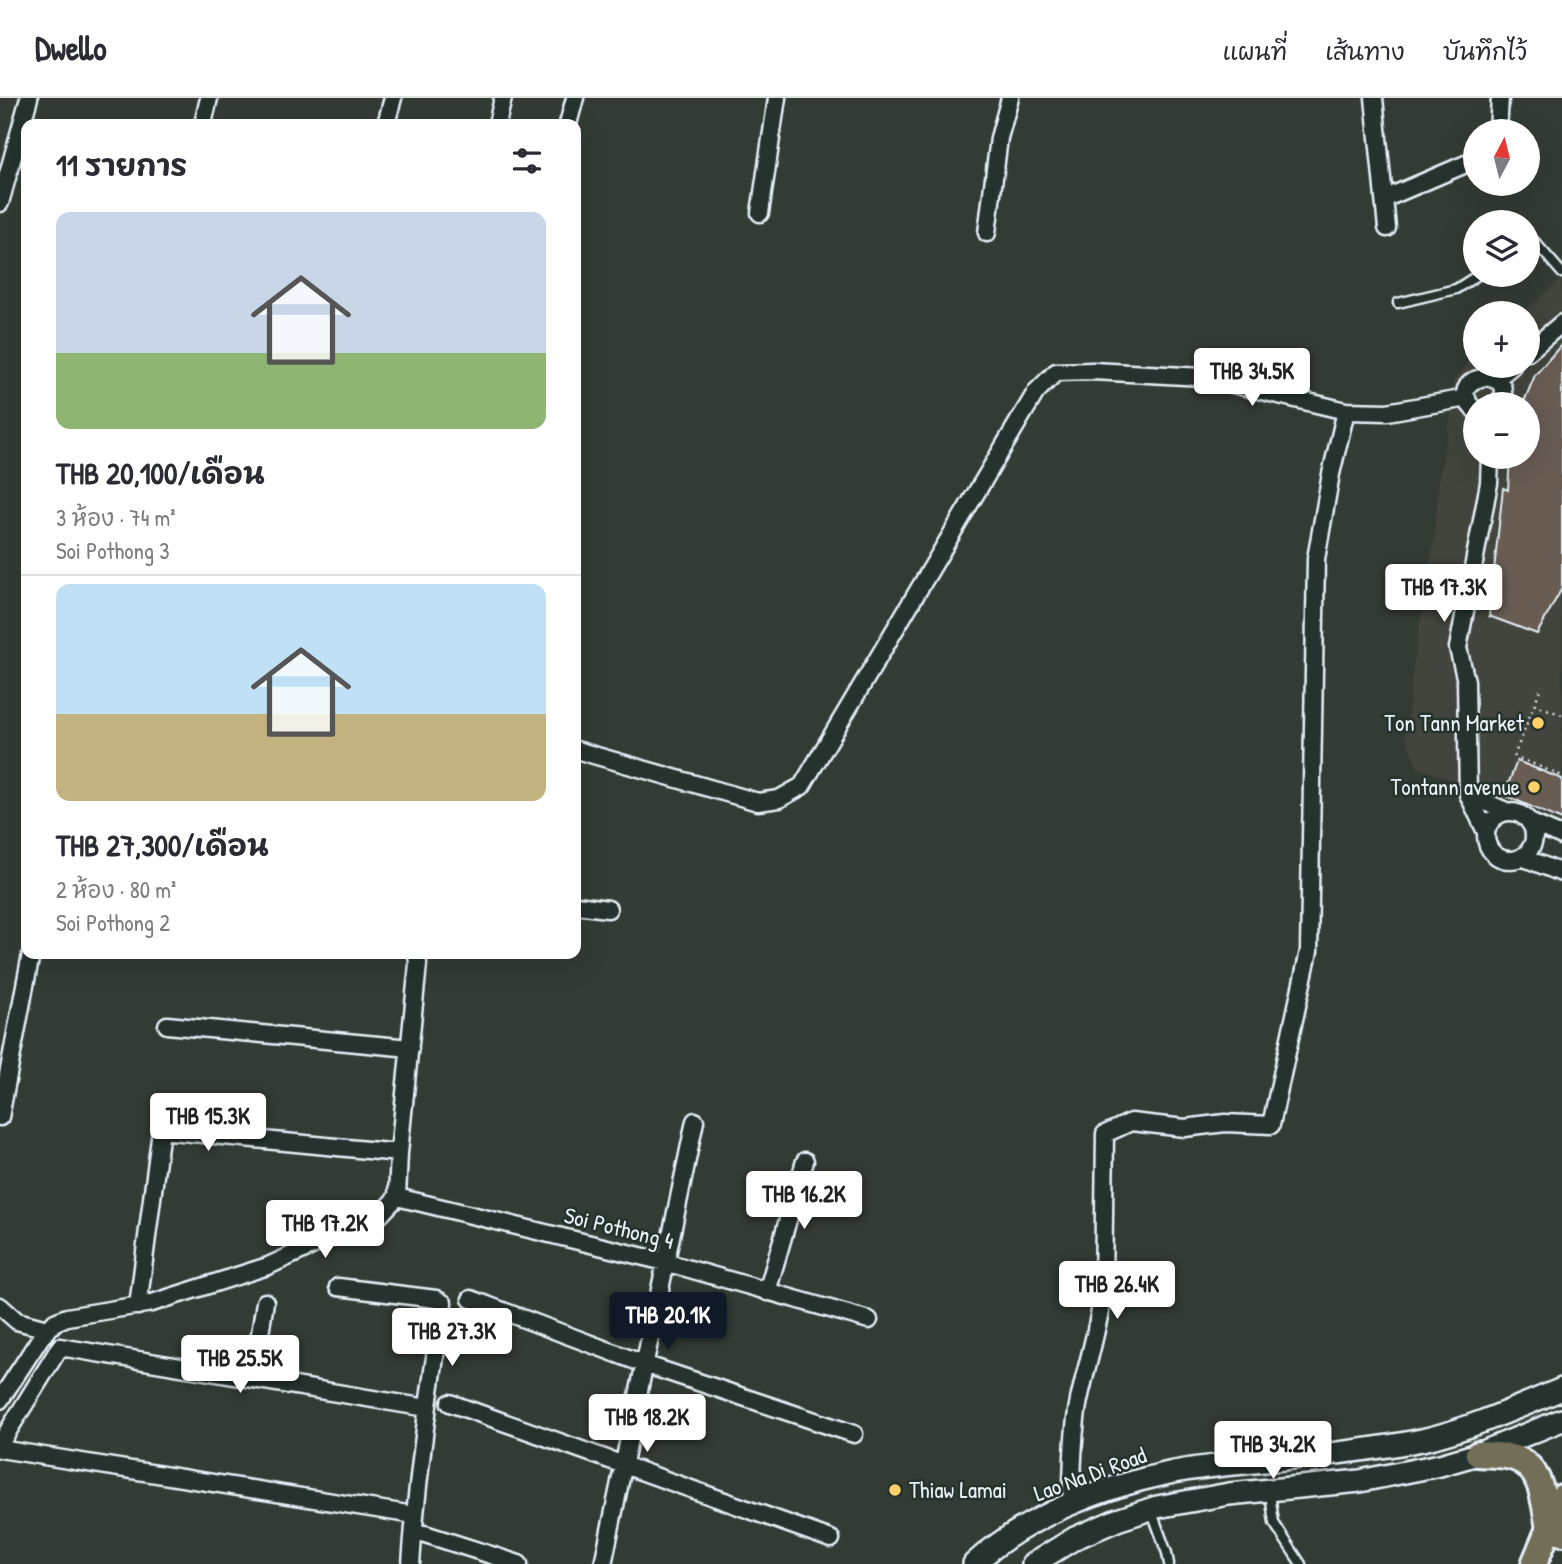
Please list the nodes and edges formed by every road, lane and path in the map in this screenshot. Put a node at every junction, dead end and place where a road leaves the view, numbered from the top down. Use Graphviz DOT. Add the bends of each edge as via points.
graph roads {
  1 [pos="29,98"];
  2 [pos="209,98"];
  3 [pos="393,98"];
  4 [pos="503,98"];
  5 [pos="575,98"];
  6 [pos="776,98"];
  7 [pos="1010,98"];
  8 [pos="1374,98"];
  9 [pos="1500,98"];
  10 [pos="23,119"];
  11 [pos="204,119"];
  12 [pos="387,119"];
  13 [pos="498,119"];
  14 [pos="569,119"];
  15 [pos="1498,119"];
  16 [pos="21,125"];
  17 [pos="1463,165"];
  18 [pos="1,194"];
  19 [pos="1384,199"];
  20 [pos="760,213"];
  21 [pos="1387,228"];
  22 [pos="987,233"];
  23 [pos="1540,248"];
  24 [pos="1562,273"];
  25 [pos="1463,285"];
  26 [pos="1398,303"];
  27 [pos="1562,323"];
  28 [pos="1540,342"];
  29 [pos="1497,378"];
  30 [pos="1495,380"];
  31 [pos="1469,392"];
  32 [pos="1503,392"];
  33 [pos="1463,405"];
  34 [pos="1346,411"];
  35 [pos="1490,469"];
  36 [pos="1540,690"];
  37 [pos="1534,704"];
  38 [pos="1562,715"];
  39 [pos="581,751"];
  40 [pos="1562,776"];
  41 [pos="1468,794"];
  42 [pos="1508,812"];
  43 [pos="1529,822"];
  44 [pos="1486,832"];
  45 [pos="1562,836"];
  46 [pos="1522,857"];
  47 [pos="1562,873"];
  48 [pos="581,906"];
  49 [pos="608,909"];
  50 [pos="30,959"];
  51 [pos="418,959"];
  52 [pos="167,1025"];
  53 [pos="410,1048"];
  54 [pos="0,1117"];
  55 [pos="695,1121"];
  56 [pos="399,1153"];
  57 [pos="805,1161"];
  58 [pos="397,1197"];
  59 [pos="665,1262"];
  60 [pos="338,1287"];
  61 [pos="768,1292"];
  62 [pos="471,1299"];
  63 [pos="265,1302"];
  64 [pos="0,1306"];
  65 [pos="138,1306"];
  66 [pos="869,1320"];
  67 [pos="47,1329"];
  68 [pos="644,1364"];
  69 [pos="253,1379"];
  70 [pos="1562,1389"];
  71 [pos="0,1400"];
  72 [pos="450,1403"];
  73 [pos="427,1408"];
  74 [pos="1562,1420"];
  75 [pos="854,1434"];
  76 [pos="0,1447"];
  77 [pos="1478,1454"];
  78 [pos="623,1465"];
  79 [pos="1270,1490"];
  80 [pos="1562,1497"];
  81 [pos="1071,1505"];
  82 [pos="1151,1509"];
  83 [pos="414,1515"];
  84 [pos="1556,1530"];
  85 [pos="425,1534"];
  86 [pos="831,1539"];
  87 [pos="411,1564"];
  88 [pos="519,1564"];
  89 [pos="603,1564"];
  90 [pos="974,1564"];
  91 [pos="1032,1564"];
  92 [pos="1169,1564"];
  93 [pos="1301,1564"];
  94 [pos="1534,1564"];
  1 -- 10 [label="street"];
  2 -- 11 [label="street"];
  3 -- 12 [label="street"];
  4 -- 13 [label="street"];
  5 -- 14 [label="street"];
  6 -- 20 [label="street"];
  7 -- 22 [label="street" via="999,138"];
  8 -- 19 [label="street"];
  9 -- 15 [label="street"];
  16 -- 18 [label="street"];
  17 -- 19 [label="street"];
  19 -- 21 [label="street"];
  23 -- 24 [label="lane"];
  25 -- 26 [label="lane"];
  27 -- 28 [label="street"];
  29 -- 30 [label="street"];
  30 -- 31 [label="street" via="1475,379"];
  30 -- 32 [label="street"];
  33 -- 34 [label="street"];
  34 -- 39 [label="street" via="1203,377 1056,372 1036,392 802,786 779,799 758,802"];
  34 -- 81 [label="street" via="1316,559 1309,951 1272,1125 1225,1123 1185,1128 1131,1122 1105,1134 1103,1293 1074,1430"];
  35 -- 41 [label="street" via="1458,648 1466,681"];
  36 -- 37 [label="path"];
  37 -- 38 [label="path"];
  37 -- 40 [label="path" via="1514,755"];
  41 -- 42 [label="street"];
  41 -- 44 [label="street"];
  42 -- 43 [label="street"];
  42 -- 44 [label="street" via="1494,818"];
  43 -- 45 [label="street"];
  43 -- 46 [label="street" via="1532,845"];
  44 -- 46 [label="street" via="1493,854 1507,860"];
  46 -- 47 [label="street"];
  48 -- 49 [label="street"];
  50 -- 54 [label="street"];
  51 -- 53 [label="street"];
  52 -- 53 [label="street"];
  53 -- 56 [label="street"];
  55 -- 59 [label="street"];
  56 -- 58 [label="street"];
  56 -- 65 [label="street" via="161,1130"];
  57 -- 61 [label="street"];
  58 -- 59 [label="street, Soi Pothong 4"];
  58 -- 65 [label="street" via="380,1215 268,1266"];
  59 -- 61 [label="street, Soi Pothong 4"];
  59 -- 68 [label="street"];
  60 -- 73 [label="street" via="443,1303"];
  61 -- 66 [label="street, Soi Pothong 4"];
  62 -- 68 [label="street"];
  63 -- 69 [label="street"];
  64 -- 67 [label="street" via="17,1321"];
  65 -- 67 [label="street" via="67,1317"];
  67 -- 71 [label="street"];
  68 -- 75 [label="street"];
  68 -- 78 [label="street"];
  69 -- 73 [label="street"];
  69 -- 76 [label="street" via="60,1347"];
  70 -- 81 [label="main road, Lao Na Di Road" via="1425,1439 1170,1473"];
  72 -- 78 [label="street"];
  73 -- 83 [label="street"];
  74 -- 77 [label="main road"];
  76 -- 83 [label="street"];
  77 -- 79 [label="main road" via="1360,1481"];
  77 -- 84 [label="main road" via="1516,1458 1527,1465"];
  78 -- 86 [label="street"];
  78 -- 89 [label="street"];
  79 -- 82 [label="main road"];
  79 -- 93 [label="lane" via="1274,1523"];
  80 -- 84 [label="main road"];
  81 -- 90 [label="main road, Lao Na Di Road" via="1011,1535"];
  82 -- 91 [label="main road" via="1075,1538"];
  82 -- 92 [label="lane"];
  83 -- 87 [label="street"];
  84 -- 94 [label="main road"];
  85 -- 88 [label="street"];
}
